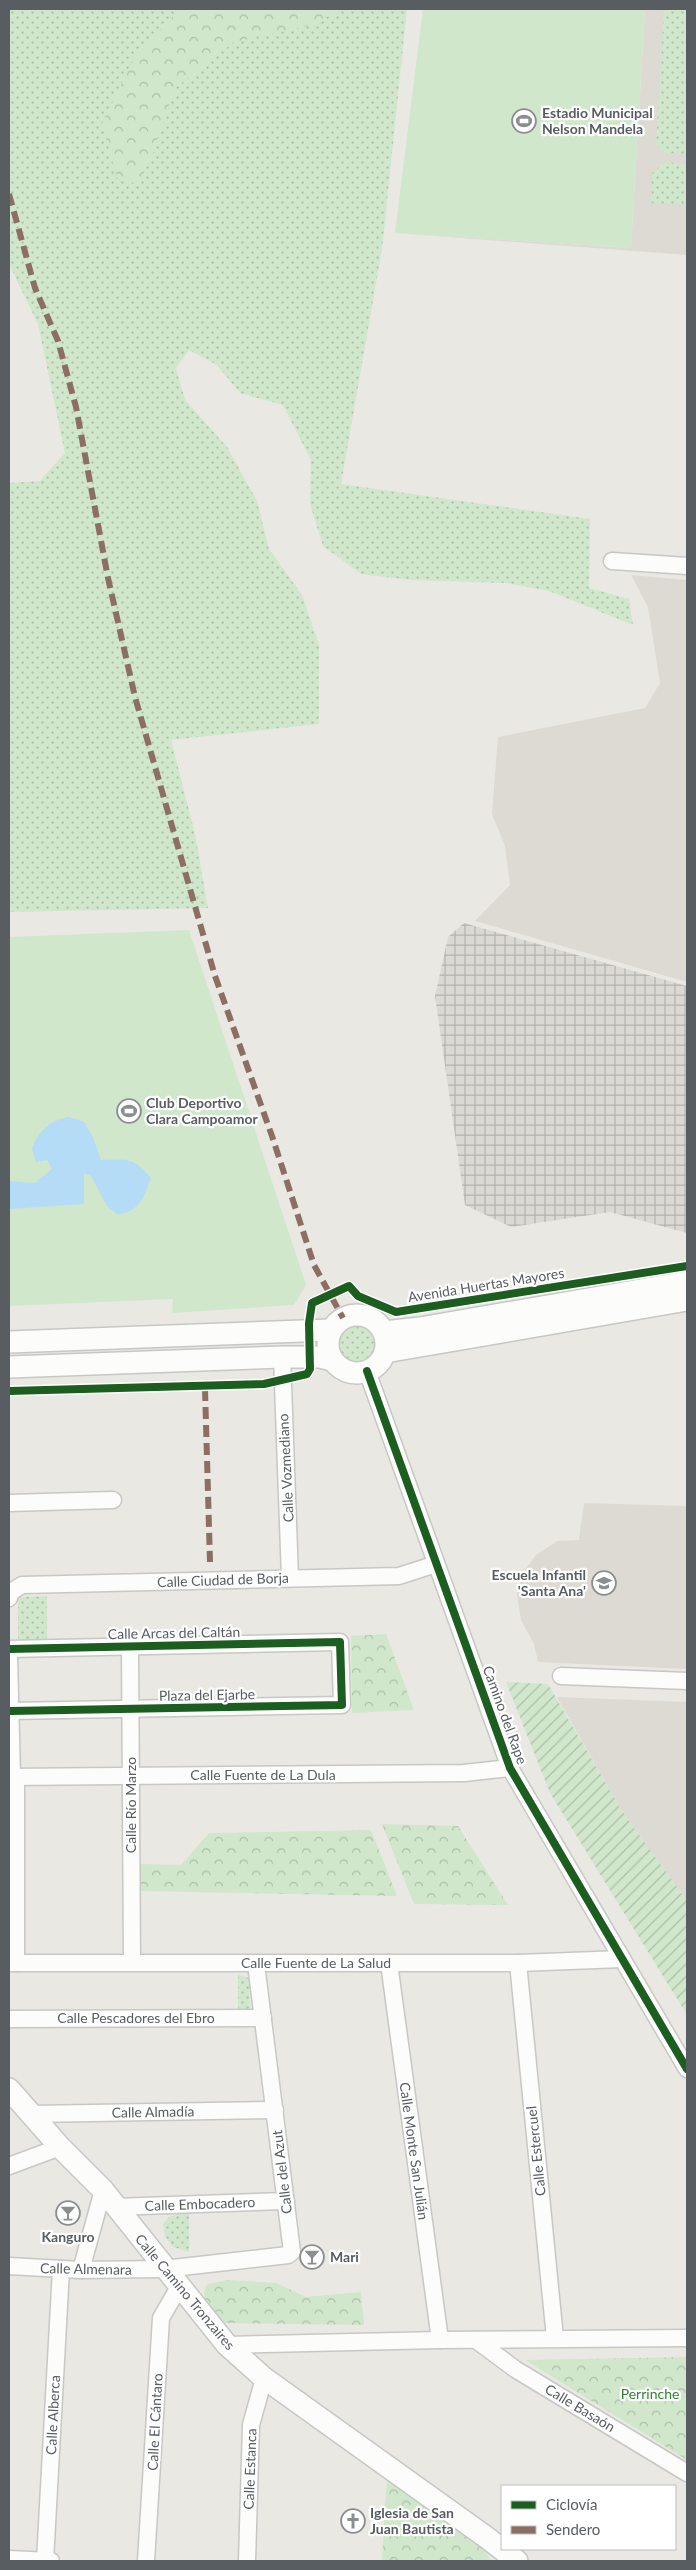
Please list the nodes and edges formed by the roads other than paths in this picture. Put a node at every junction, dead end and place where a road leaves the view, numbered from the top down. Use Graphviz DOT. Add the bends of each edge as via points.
graph roads {
  1 [pos="612,560"];
  2 [pos="687,566"];
  3 [pos="687,1282"];
  4 [pos="687,1300"];
  5 [pos="330,1330"];
  6 [pos="9,1342"];
  7 [pos="384,1342"];
  8 [pos="282,1358"];
  9 [pos="332,1360"];
  10 [pos="9,1367"];
  11 [pos="367,1371"];
  12 [pos="113,1500"];
  13 [pos="9,1503"];
  14 [pos="436,1564"];
  15 [pos="290,1578"];
  16 [pos="10,1595"];
  17 [pos="340,1642"];
  18 [pos="130,1647"];
  19 [pos="9,1649"];
  20 [pos="9,1655"];
  21 [pos="561,1676"];
  22 [pos="687,1681"];
  23 [pos="130,1709"];
  24 [pos="10,1711"];
  25 [pos="510,1768"];
  26 [pos="130,1776"];
  27 [pos="12,1777"];
  28 [pos="622,1959"];
  29 [pos="132,1962"];
  30 [pos="13,1963"];
  31 [pos="388,1963"];
  32 [pos="518,1963"];
  33 [pos="256,1964"];
  34 [pos="9,2018"];
  35 [pos="263,2018"];
  36 [pos="687,2069"];
  37 [pos="9,2089"];
  38 [pos="275,2110"];
  39 [pos="30,2114"];
  40 [pos="60,2147"];
  41 [pos="9,2166"];
  42 [pos="103,2190"];
  43 [pos="286,2200"];
  44 [pos="114,2207"];
  45 [pos="9,2266"];
  46 [pos="61,2269"];
  47 [pos="164,2269"];
  48 [pos="81,2270"];
  49 [pos="179,2287"];
  50 [pos="555,2338"];
  51 [pos="687,2338"];
  52 [pos="440,2340"];
  53 [pos="476,2340"];
  54 [pos="227,2345"];
  55 [pos="264,2378"];
  56 [pos="687,2473"];
  57 [pos="486,2537"];
  58 [pos="501,2549"];
  59 [pos="503,2550"];
  60 [pos="9,2559"];
  61 [pos="45,2561"];
  62 [pos="51,2561"];
  63 [pos="146,2561"];
  64 [pos="247,2561"];
  65 [pos="496,2561"];
  66 [pos="517,2561"];
  1 -- 2 [label="street"];
  3 -- 7 [label="street" via="420,1328"];
  4 -- 7 [label="street"];
  5 -- 6 [label="street"];
  5 -- 7 [label="street" via="343,1318 362,1314 371,1317"];
  5 -- 9 [label="street" via="327,1346"];
  7 -- 11 [label="street" via="381,1360"];
  8 -- 9 [label="street" via="320,1357"];
  8 -- 10 [label="street"];
  8 -- 15 [label="street, Calle Vozmediano"];
  9 -- 11 [label="street" via="348,1372"];
  11 -- 14 [label="street, Camino del Rape"];
  12 -- 13 [label="street"];
  14 -- 15 [label="street, Calle Ciudad de Borja" via="399,1576"];
  14 -- 25 [label="street, Camino del Rape"];
  15 -- 16 [label="street, Calle Ciudad de Borja" via="22,1585"];
  17 -- 18 [label="street, Calle Arcas del Caltán"];
  17 -- 23 [label="street, Plaza del Ejarbe" via="342,1705"];
  18 -- 19 [label="street, Calle Arcas del Caltán"];
  18 -- 23 [label="street, Calle Río Marzo"];
  20 -- 24 [label="street"];
  21 -- 22 [label="street"];
  23 -- 24 [label="street, Plaza del Ejarbe"];
  23 -- 26 [label="street, Calle Río Marzo"];
  24 -- 27 [label="street"];
  25 -- 26 [label="street, Calle Fuente de La Dula" via="464,1773"];
  25 -- 28 [label="street, Camino del Rape"];
  26 -- 27 [label="street, Calle Fuente de La Dula"];
  26 -- 29 [label="street, Calle Río Marzo"];
  27 -- 30 [label="street"];
  28 -- 32 [label="street, Calle Fuente de La Salud"];
  28 -- 36 [label="street, Camino del Rape"];
  29 -- 30 [label="street, Calle Fuente de La Salud"];
  29 -- 33 [label="street, Calle Fuente de La Salud"];
  31 -- 32 [label="street, Calle Fuente de La Salud"];
  31 -- 33 [label="street, Calle Fuente de La Salud"];
  31 -- 52 [label="street, Calle Monte San Julián"];
  32 -- 50 [label="street, Calle Estercuel"];
  33 -- 35 [label="street, Calle del Azut"];
  34 -- 35 [label="street, Calle Pescadores del Ebro"];
  35 -- 38 [label="street, Calle del Azut"];
  37 -- 39 [label="street, Calle Camino Tronzaires"];
  38 -- 39 [label="street, Calle Almadía"];
  38 -- 43 [label="street, Calle del Azut"];
  39 -- 40 [label="street, Calle Camino Tronzaires"];
  40 -- 41 [label="street"];
  40 -- 42 [label="street, Calle Camino Tronzaires"];
  42 -- 44 [label="street, Calle Camino Tronzaires"];
  42 -- 48 [label="street"];
  43 -- 44 [label="street, Calle Embocadero"];
  43 -- 47 [label="street, Calle del Azut" via="292,2252 288,2255"];
  44 -- 47 [label="street, Calle Camino Tronzaires"];
  45 -- 46 [label="street, Calle Almenara"];
  46 -- 48 [label="street, Calle Almenara"];
  46 -- 61 [label="street, Calle Alberca"];
  47 -- 48 [label="street, Calle Almenara"];
  47 -- 49 [label="street, Calle Camino Tronzaires"];
  49 -- 54 [label="street, Calle Camino Tronzaires"];
  49 -- 63 [label="street, Calle El Cántaro" via="160,2318"];
  50 -- 51 [label="street"];
  50 -- 53 [label="street"];
  52 -- 53 [label="street"];
  52 -- 54 [label="street"];
  53 -- 56 [label="street, Calle Basaón" via="515,2369"];
  54 -- 55 [label="street, Calle Camino Tronzaires"];
  55 -- 57 [label="street, Calle Camino Tronzaires"];
  55 -- 64 [label="street, Calle Estanca" via="250,2425"];
  57 -- 58 [label="street, Calle Camino Tronzaires"];
  57 -- 65 [label="street"];
  59 -- 66 [label="street, Calle Camino Tronzaires"];
  60 -- 61 [label="street"];
  61 -- 62 [label="street"];
}
